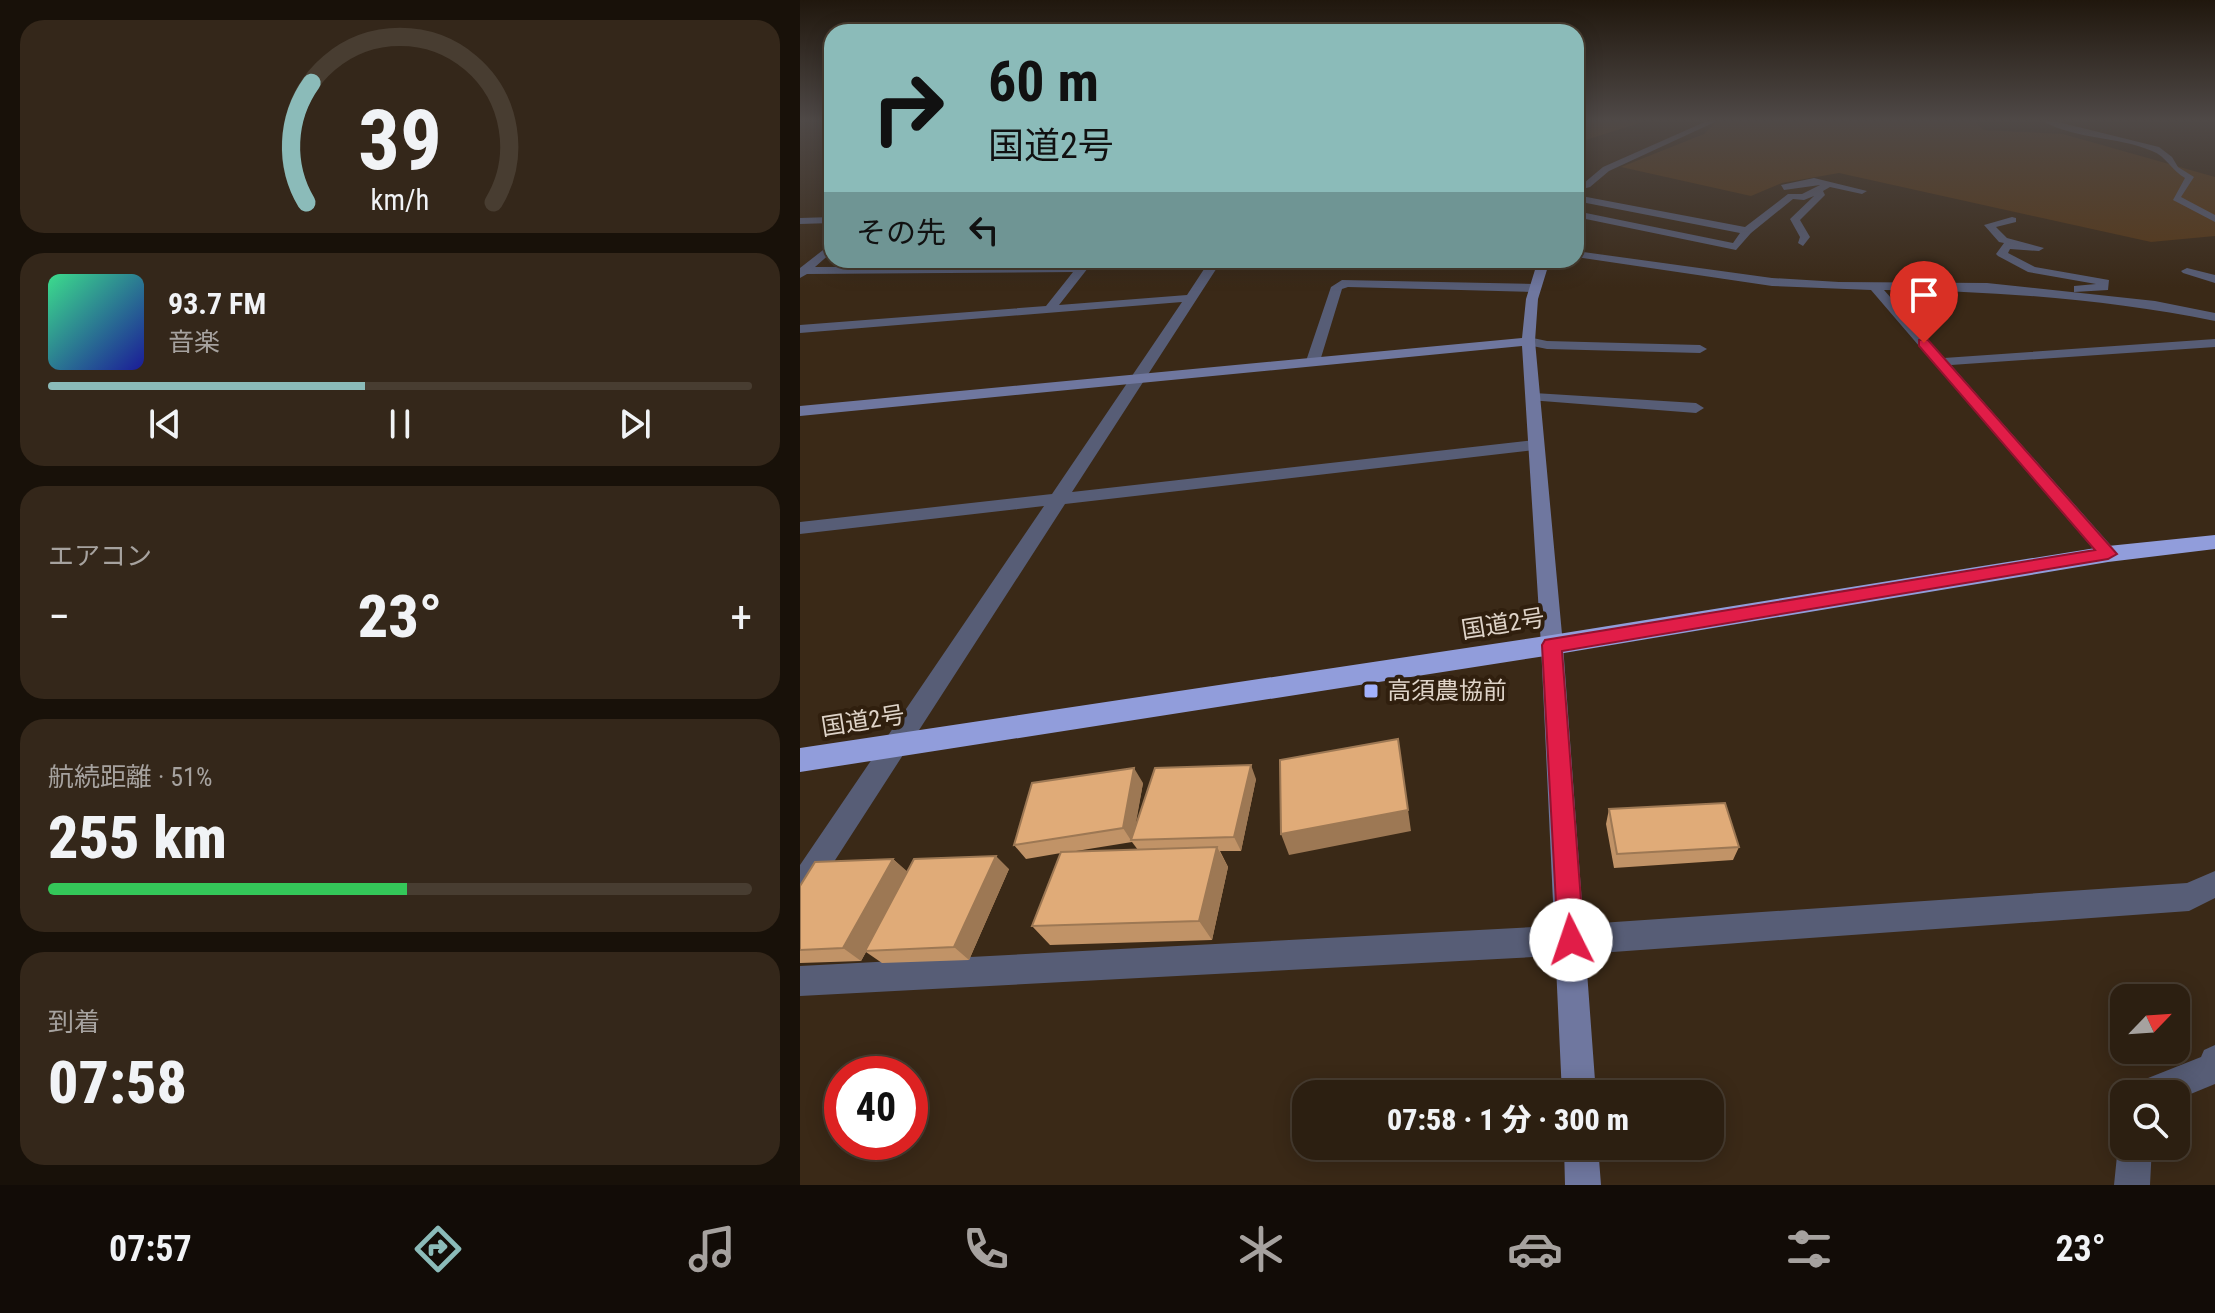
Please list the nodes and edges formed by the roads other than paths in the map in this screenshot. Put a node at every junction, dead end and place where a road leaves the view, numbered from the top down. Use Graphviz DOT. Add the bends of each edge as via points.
graph roads {
  1 [pos="2189,176"];
  2 [pos="1832,185"];
  3 [pos="1784,187"];
  4 [pos="1862,191"];
  5 [pos="1584,206"];
  6 [pos="1584,207"];
  7 [pos="1768,213"];
  8 [pos="1795,219"];
  9 [pos="2215,219"];
  10 [pos="824,220"];
  11 [pos="2012,220"];
  12 [pos="800,221"];
  13 [pos="1747,231"];
  14 [pos="1803,243"];
  15 [pos="824,253"];
  16 [pos="1584,255"];
  17 [pos="881,268"];
  18 [pos="1210,268"];
  19 [pos="1541,268"];
  20 [pos="878,270"];
  21 [pos="2187,271"];
  22 [pos="802,272"];
  23 [pos="2215,279"];
  24 [pos="1875,287"];
  25 [pos="1535,288"];
  26 [pos="2040,292"];
  27 [pos="1189,298"];
  28 [pos="1051,307"];
  29 [pos="2215,317"];
  30 [pos="800,329"];
  31 [pos="1528,341"];
  32 [pos="2215,343"];
  33 [pos="1700,349"];
  34 [pos="1313,361"];
  35 [pos="1940,362"];
  36 [pos="1136,377"];
  37 [pos="1534,397"];
  38 [pos="1696,408"];
  39 [pos="800,411"];
  40 [pos="1534,445"];
  41 [pos="1058,499"];
  42 [pos="800,528"];
  43 [pos="2213,544"];
  44 [pos="2108,554"];
  45 [pos="1552,645"];
  46 [pos="894,745"];
  47 [pos="800,760"];
  48 [pos="800,889"];
  49 [pos="2213,889"];
  50 [pos="1571,940"];
  51 [pos="800,981"];
  52 [pos="2214,1066"];
  53 [pos="1578,1080"];
  54 [pos="2182,1080"];
  55 [pos="1582,1160"];
  56 [pos="2134,1160"];
  57 [pos="1583,1185"];
  58 [pos="2132,1185"];
  1 -- 9 [label="street" via="2176,198"];
  2 -- 3 [label="street" via="1799,181"];
  2 -- 4 [label="street"];
  2 -- 7 [label="street" via="1804,197 1791,196"];
  2 -- 8 [label="street"];
  5 -- 13 [label="street"];
  6 -- 13 [label="street" via="1736,247"];
  7 -- 8 [label="street"];
  7 -- 13 [label="street"];
  8 -- 14 [label="street"];
  10 -- 12 [label="street"];
  11 -- 26 [label="street" via="1989,225 2003,240 2039,248 2007,246 2002,254 2032,270 2105,282 2104,287"];
  15 -- 22 [label="street"];
  16 -- 24 [label="street" via="1772,282"];
  17 -- 20 [label="street"];
  18 -- 27 [label="street"];
  19 -- 25 [label="street"];
  20 -- 22 [label="street"];
  20 -- 28 [label="street" via="1082,268"];
  21 -- 23 [label="street"];
  24 -- 26 [label="street"];
  24 -- 35 [label="street"];
  25 -- 31 [label="street"];
  25 -- 34 [label="street" via="1346,283 1337,287"];
  26 -- 29 [label="street"];
  27 -- 28 [label="street"];
  27 -- 36 [label="street"];
  28 -- 30 [label="street"];
  31 -- 33 [label="street"];
  31 -- 34 [label="street"];
  31 -- 37 [label="street"];
  32 -- 35 [label="street"];
  34 -- 36 [label="street"];
  35 -- 44 [label="street"];
  36 -- 39 [label="street"];
  36 -- 41 [label="street"];
  37 -- 38 [label="street"];
  37 -- 40 [label="street"];
  40 -- 41 [label="street"];
  40 -- 45 [label="street"];
  41 -- 42 [label="street"];
  41 -- 46 [label="street"];
  43 -- 44 [label="highway, 国道2号"];
  44 -- 45 [label="highway, 国道2号"];
  45 -- 46 [label="highway, 国道2号"];
  45 -- 50 [label="street"];
  46 -- 47 [label="highway, 国道2号"];
  46 -- 48 [label="street"];
  49 -- 50 [label="street" via="2189,897"];
  50 -- 51 [label="street"];
  50 -- 53 [label="street"];
  52 -- 54 [label="street"];
  55 -- 57 [label="street"];
  56 -- 58 [label="street"];
}
